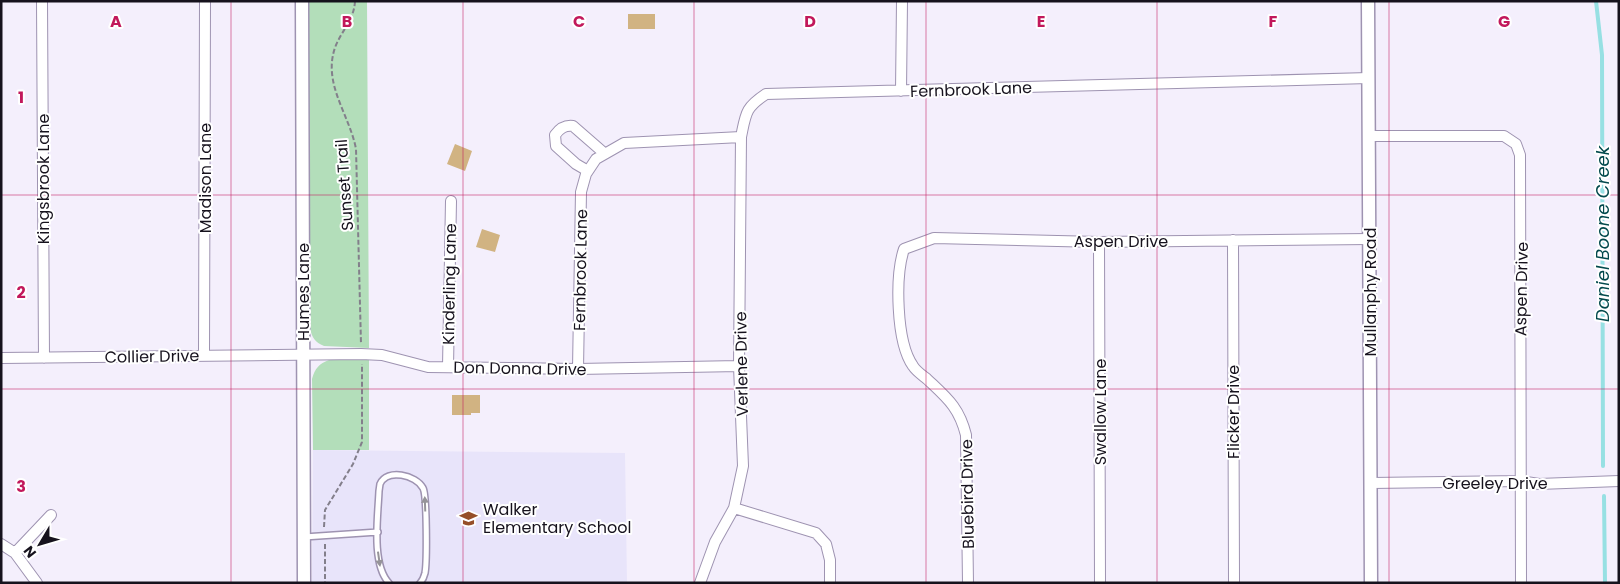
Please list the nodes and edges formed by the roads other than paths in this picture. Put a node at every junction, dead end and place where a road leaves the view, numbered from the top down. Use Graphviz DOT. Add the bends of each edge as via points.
graph roads {
  1 [pos="42,1"];
  2 [pos="205,1"];
  3 [pos="302,1"];
  4 [pos="902,1"];
  5 [pos="1368,1"];
  6 [pos="1369,78"];
  7 [pos="901,91"];
  8 [pos="1370,136"];
  9 [pos="741,137"];
  10 [pos="604,154"];
  11 [pos="588,171"];
  12 [pos="451,201"];
  13 [pos="1370,239"];
  14 [pos="1233,240"];
  15 [pos="1099,242"];
  16 [pos="904,249"];
  17 [pos="303,354"];
  18 [pos="204,355"];
  19 [pos="1,358"];
  20 [pos="44,358"];
  21 [pos="739,366"];
  22 [pos="448,367"];
  23 [pos="578,369"];
  24 [pos="1520,481"];
  25 [pos="1619,481"];
  26 [pos="1371,483"];
  27 [pos="734,508"];
  28 [pos="51,515"];
  29 [pos="378,532"];
  30 [pos="304,537"];
  31 [pos="1,544"];
  32 [pos="15,553"];
  33 [pos="37,583"];
  34 [pos="304,583"];
  35 [pos="389,583"];
  36 [pos="420,583"];
  37 [pos="700,583"];
  38 [pos="830,583"];
  39 [pos="968,583"];
  40 [pos="1100,583"];
  41 [pos="1234,583"];
  42 [pos="1371,583"];
  43 [pos="1521,583"];
  1 -- 20 [label="street, Kingsbrook Lane"];
  2 -- 18 [label="street, Madison Lane"];
  3 -- 17 [label="street, Humes Lane"];
  4 -- 7 [label="street"];
  5 -- 6 [label="street, Mullanphy Road"];
  6 -- 7 [label="street, Fernbrook Lane"];
  6 -- 8 [label="street, Mullanphy Road"];
  7 -- 9 [label="street, Fernbrook Lane" via="766,94 753,102 746,112"];
  8 -- 13 [label="street, Mullanphy Road"];
  8 -- 24 [label="street, Aspen Drive" via="1488,135 1504,136 1516,144 1521,166"];
  9 -- 10 [label="street, Fernbrook Lane" via="624,143"];
  9 -- 21 [label="street, Verlene Drive"];
  10 -- 11 [label="street, Fernbrook Lane"];
  10 -- 11 [label="street" via="573,126 558,130 556,146"];
  11 -- 23 [label="street, Fernbrook Lane" via="581,192"];
  12 -- 22 [label="street, Kinderling Lane"];
  13 -- 14 [label="street, Aspen Drive"];
  13 -- 26 [label="street, Mullanphy Road"];
  14 -- 15 [label="street, Aspen Drive"];
  14 -- 41 [label="street, Flicker Drive"];
  15 -- 16 [label="street, Aspen Drive" via="934,238"];
  15 -- 40 [label="street, Swallow Lane"];
  16 -- 39 [label="street, Bluebird Drive" via="898,281 901,337 906,353 913,366 951,403 962,418 966,434"];
  17 -- 18 [label="street, Collier Drive"];
  17 -- 22 [label="street, Don Donna Drive" via="382,355 428,367"];
  17 -- 30 [label="street, Humes Lane"];
  18 -- 20 [label="street, Collier Drive"];
  19 -- 20 [label="street, Collier Drive"];
  21 -- 23 [label="street, Don Donna Drive"];
  21 -- 27 [label="street, Verlene Drive" via="744,466"];
  22 -- 23 [label="street, Don Donna Drive"];
  24 -- 25 [label="street, Greeley Drive" via="1539,484"];
  24 -- 26 [label="street, Greeley Drive"];
  24 -- 43 [label="street, Aspen Drive"];
  26 -- 42 [label="street, Mullanphy Road"];
  27 -- 37 [label="street, Verlene Drive" via="714,542"];
  27 -- 38 [label="street" via="816,533 826,544"];
  28 -- 32 [label="street"];
  29 -- 30 [label="lane"];
  29 -- 35 [label="lane, one-way" via="380,566"];
  36 -- 29 [label="lane, one-way" via="426,572 424,490 416,480 400,474 386,477 380,484"];
  30 -- 34 [label="street, Humes Lane"];
  31 -- 32 [label="street"];
  32 -- 33 [label="street"];
}
